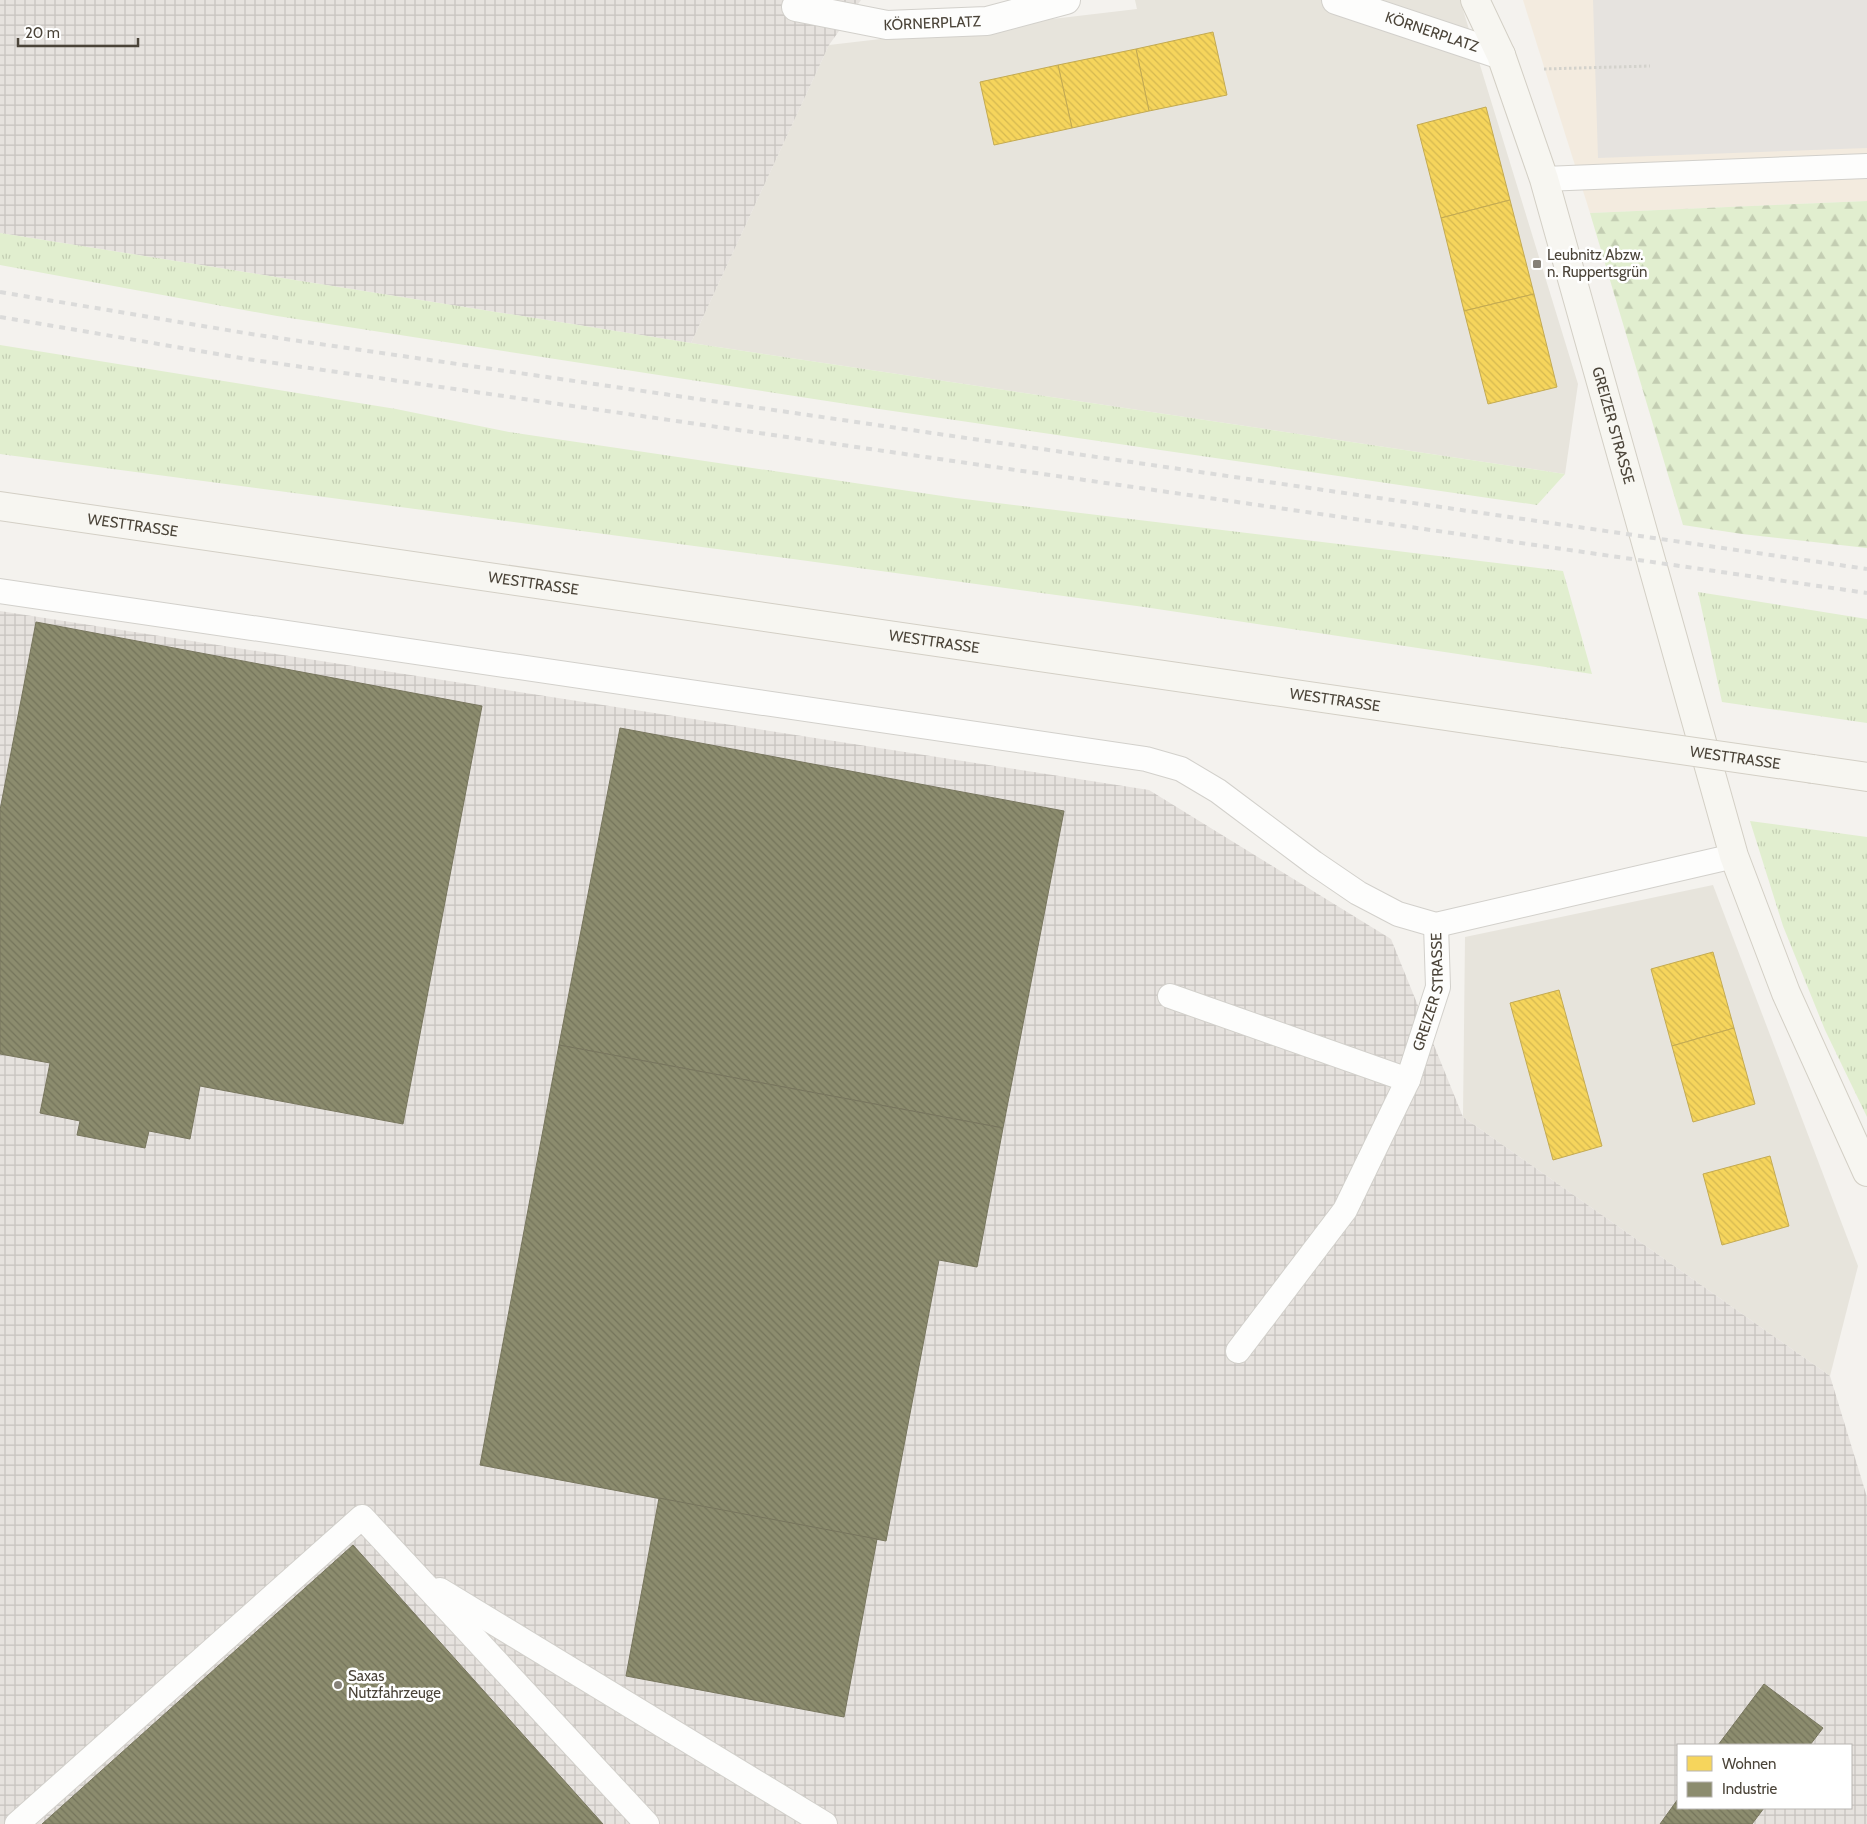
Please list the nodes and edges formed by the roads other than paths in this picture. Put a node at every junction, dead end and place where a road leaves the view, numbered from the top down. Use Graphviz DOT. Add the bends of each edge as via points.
graph roads {
  1 [pos="1066,0"];
  2 [pos="1336,0"];
  3 [pos="1476,0"];
  4 [pos="796,7"];
  5 [pos="1504,63"];
  6 [pos="1867,166"];
  7 [pos="1544,179"];
  8 [pos="0,506"];
  9 [pos="0,591"];
  10 [pos="1867,777"];
  11 [pos="1734,856"];
  12 [pos="1436,925"];
  13 [pos="1170,996"];
  14 [pos="1408,1080"];
  15 [pos="1867,1172"];
  16 [pos="1238,1351"];
  17 [pos="415,1574"];
  18 [pos="0,1820"];
  19 [pos="5,1824"];
  20 [pos="17,1824"];
  21 [pos="647,1824"];
  22 [pos="825,1824"];
  1 -- 4 [label="street, KÖRNERPLATZ" via="986,21 887,25"];
  2 -- 5 [label="street, KÖRNERPLATZ"];
  3 -- 5 [label="main road, GREIZER STRASSE"];
  5 -- 7 [label="main road, GREIZER STRASSE"];
  6 -- 7 [label="lane"];
  7 -- 11 [label="main road, GREIZER STRASSE"];
  8 -- 10 [label="main road, WESTTRASSE, bridge"];
  9 -- 12 [label="lane" via="1146,759 1181,769 1218,791 1358,893 1398,914"];
  11 -- 12 [label="lane, GREIZER STRASSE"];
  11 -- 15 [label="main road, GREIZER STRASSE" via="1786,993"];
  12 -- 14 [label="lane, GREIZER STRASSE" via="1438,987"];
  13 -- 14 [label="lane"];
  14 -- 16 [label="lane, GREIZER STRASSE" via="1344,1210"];
  17 -- 20 [label="lane" via="362,1517"];
  17 -- 21 [label="lane"];
  17 -- 22 [label="lane"];
  18 -- 19 [label="lane"];
}
